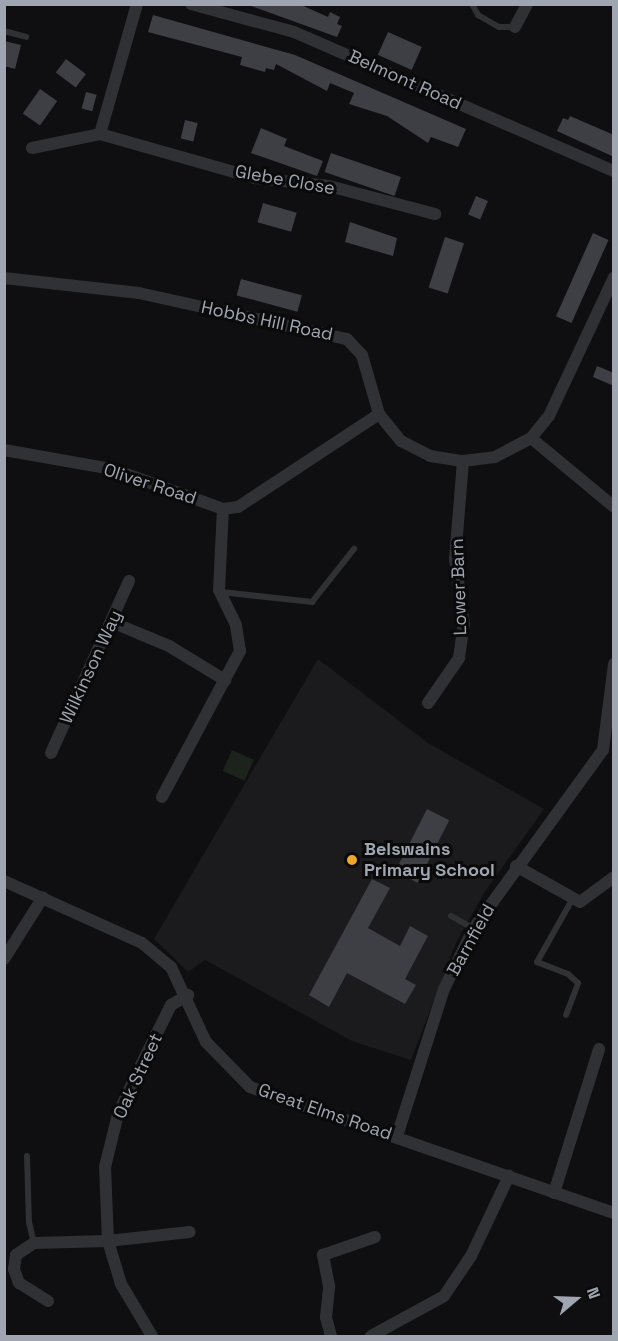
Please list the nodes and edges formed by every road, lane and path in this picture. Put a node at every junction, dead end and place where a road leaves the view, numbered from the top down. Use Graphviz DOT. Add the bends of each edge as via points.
graph roads {
  1 [pos="137,4"];
  2 [pos="191,4"];
  3 [pos="472,4"];
  4 [pos="527,4"];
  5 [pos="515,27"];
  6 [pos="4,31"];
  7 [pos="26,37"];
  8 [pos="100,134"];
  9 [pos="33,148"];
  10 [pos="614,171"];
  11 [pos="435,214"];
  12 [pos="4,278"];
  13 [pos="614,278"];
  14 [pos="379,414"];
  15 [pos="531,438"];
  16 [pos="4,450"];
  17 [pos="463,461"];
  18 [pos="614,507"];
  19 [pos="223,509"];
  20 [pos="354,549"];
  21 [pos="129,581"];
  22 [pos="220,592"];
  23 [pos="114,623"];
  24 [pos="614,664"];
  25 [pos="225,680"];
  26 [pos="428,703"];
  27 [pos="51,753"];
  28 [pos="162,797"];
  29 [pos="516,866"];
  30 [pos="614,877"];
  31 [pos="4,880"];
  32 [pos="43,897"];
  33 [pos="573,898"];
  34 [pos="451,916"];
  35 [pos="474,928"];
  36 [pos="4,959"];
  37 [pos="188,995"];
  38 [pos="566,1015"];
  39 [pos="599,1049"];
  40 [pos="396,1136"];
  41 [pos="27,1156"];
  42 [pos="509,1176"];
  43 [pos="554,1193"];
  44 [pos="613,1211"];
  45 [pos="190,1232"];
  46 [pos="375,1236"];
  47 [pos="108,1241"];
  48 [pos="34,1243"];
  49 [pos="48,1301"];
  50 [pos="152,1336"];
  51 [pos="331,1336"];
  52 [pos="371,1336"];
  1 -- 8 [label="street"];
  2 -- 10 [label="street, Belmont Road" via="294,32"];
  3 -- 5 [label="lane" via="478,15 499,27"];
  4 -- 5 [label="street"];
  6 -- 7 [label="lane"];
  8 -- 9 [label="street, Glebe Close"];
  8 -- 11 [label="street, Glebe Close" via="256,178 329,186"];
  12 -- 14 [label="street, Hobbs Hill Road" via="140,293 347,339 362,355"];
  13 -- 15 [label="street, Hobbs Hill Road" via="549,416"];
  14 -- 17 [label="street, Hobbs Hill Road" via="401,441 430,456"];
  14 -- 19 [label="street" via="238,507"];
  15 -- 17 [label="street, Hobbs Hill Road" via="495,457"];
  15 -- 18 [label="street"];
  16 -- 19 [label="street, Oliver Road" via="112,469"];
  17 -- 26 [label="street, Lower Barn" via="454,559 464,624 461,647 459,658"];
  19 -- 22 [label="street"];
  20 -- 22 [label="lane" via="312,602"];
  21 -- 23 [label="street, Wilkinson Way"];
  22 -- 25 [label="street" via="236,626 240,651"];
  23 -- 25 [label="street" via="169,646"];
  23 -- 27 [label="street, Wilkinson Way"];
  24 -- 29 [label="street, Barnfield" via="603,750"];
  25 -- 28 [label="street"];
  29 -- 33 [label="street"];
  29 -- 35 [label="street, Barnfield"];
  30 -- 33 [label="street" via="580,902"];
  31 -- 32 [label="street, Great Elms Road"];
  32 -- 36 [label="street"];
  32 -- 37 [label="street, Great Elms Road" via="142,943 171,967"];
  33 -- 38 [label="lane" via="537,962 568,974 578,983"];
  34 -- 35 [label="lane"];
  35 -- 40 [label="street, Barnfield" via="444,988"];
  37 -- 40 [label="street, Great Elms Road" via="206,1042 250,1087"];
  37 -- 47 [label="street, Oak Street" via="171,1005 118,1114 105,1167"];
  39 -- 43 [label="street"];
  40 -- 42 [label="street, Great Elms Road"];
  41 -- 48 [label="lane" via="29,1222"];
  42 -- 43 [label="street, Great Elms Road"];
  42 -- 52 [label="street" via="471,1256 444,1296"];
  43 -- 44 [label="street, Great Elms Road"];
  45 -- 47 [label="street"];
  46 -- 51 [label="street" via="323,1255 329,1286 326,1317"];
  47 -- 48 [label="street"];
  47 -- 50 [label="street, Oak Street" via="121,1284"];
  48 -- 49 [label="street" via="16,1255 14,1269 19,1283"];
}
